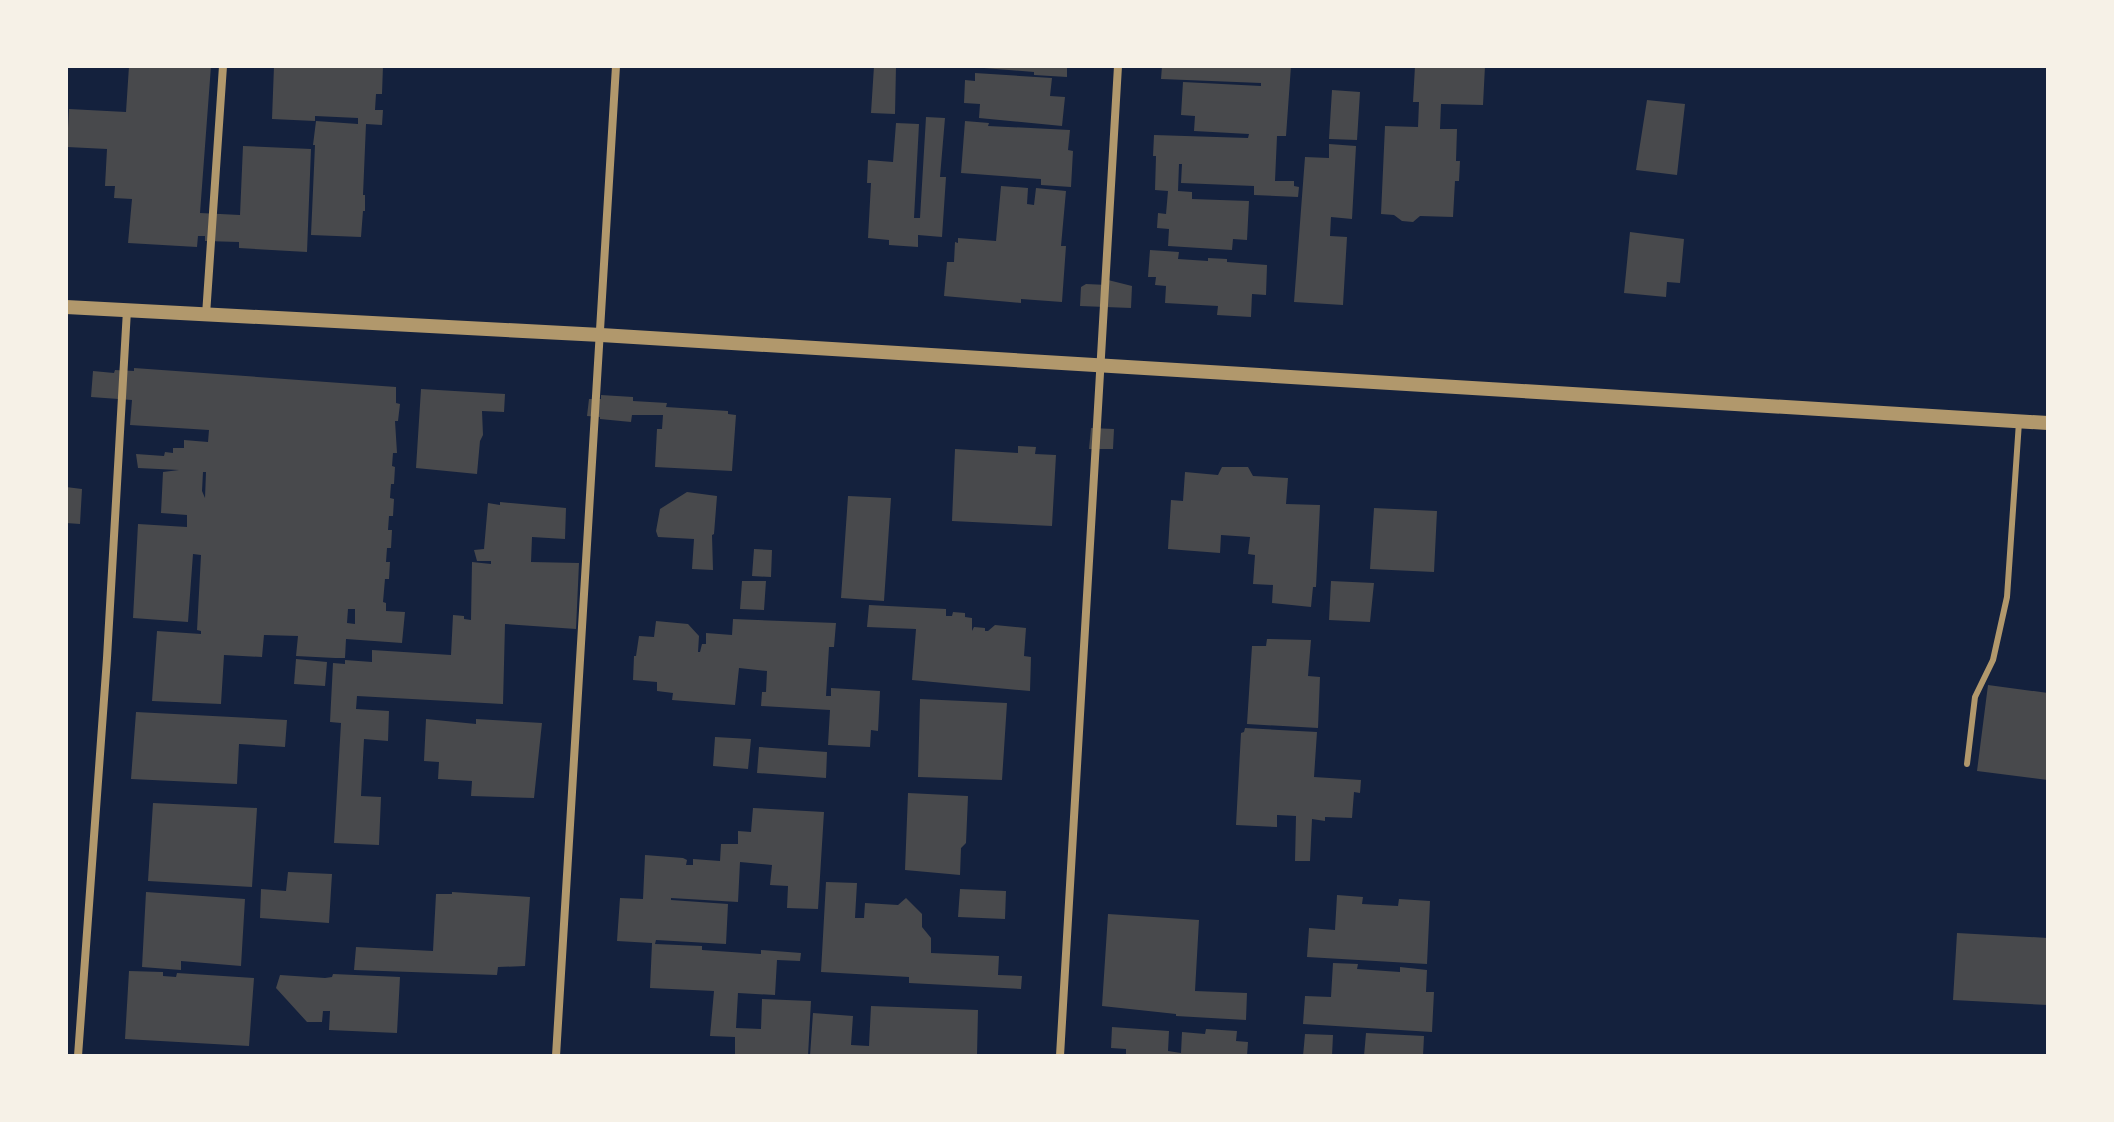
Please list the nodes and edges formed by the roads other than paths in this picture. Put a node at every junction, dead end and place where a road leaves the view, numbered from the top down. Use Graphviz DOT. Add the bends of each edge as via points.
graph roads {
  1 [pos="223,66"];
  2 [pos="616,66"];
  3 [pos="1118,66"];
  4 [pos="66,307"];
  5 [pos="127,310"];
  6 [pos="206,315"];
  7 [pos="601,335"];
  8 [pos="1102,367"];
  9 [pos="2019,421"];
  10 [pos="2048,423"];
  11 [pos="1967,764"];
  12 [pos="78,1056"];
  13 [pos="556,1056"];
  14 [pos="1060,1056"];
  1 -- 6 [label="street"];
  2 -- 7 [label="street"];
  3 -- 8 [label="street"];
  4 -- 5 [label="street"];
  5 -- 6 [label="street"];
  5 -- 12 [label="street"];
  6 -- 7 [label="street"];
  7 -- 8 [label="street"];
  7 -- 13 [label="street"];
  8 -- 9 [label="street"];
  8 -- 14 [label="street"];
  9 -- 10 [label="street"];
  9 -- 11 [label="lane" via="2007,597 1993,660 1975,697"];
}
